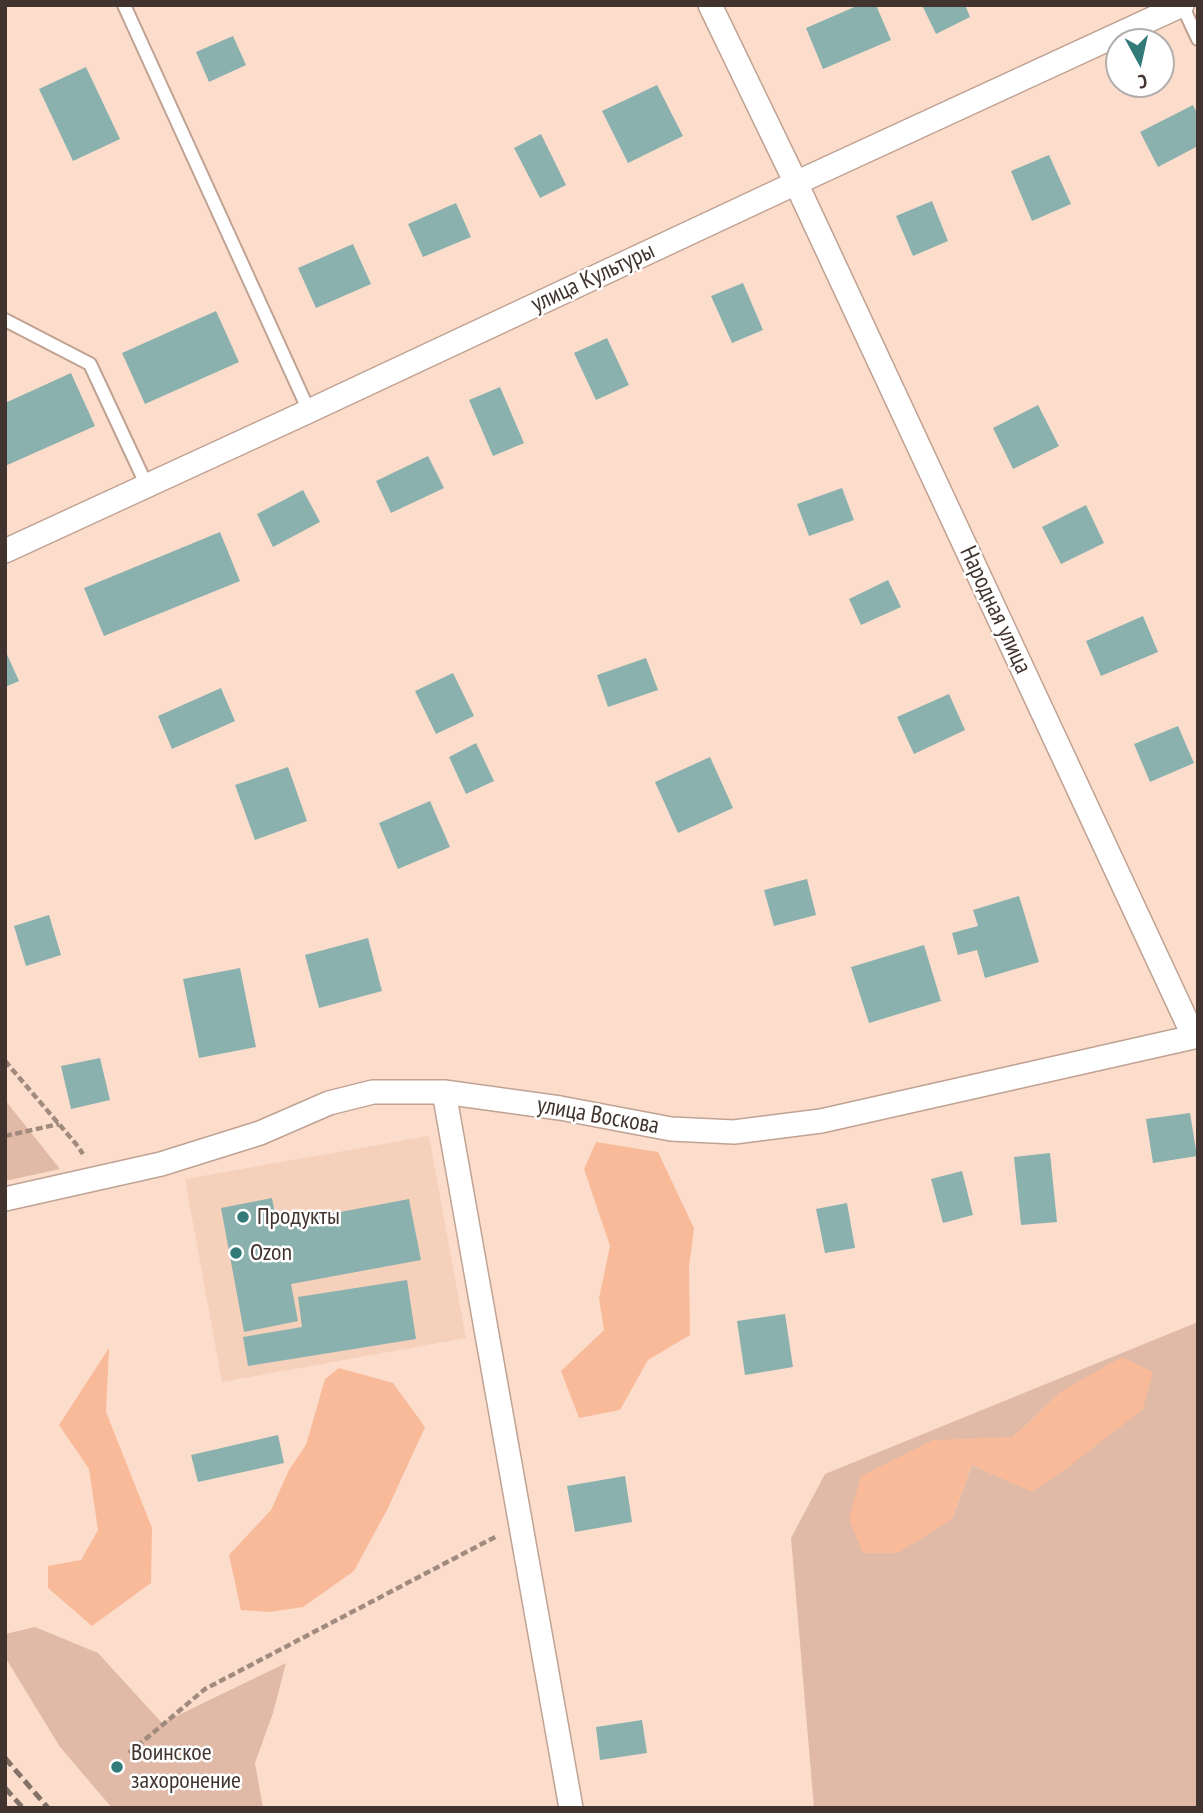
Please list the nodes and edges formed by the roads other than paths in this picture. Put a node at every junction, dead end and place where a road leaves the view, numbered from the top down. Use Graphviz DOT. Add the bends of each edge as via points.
graph roads {
  1 [pos="124,5"];
  2 [pos="710,5"];
  3 [pos="1182,5"];
  4 [pos="1198,39"];
  5 [pos="796,183"];
  6 [pos="5,320"];
  7 [pos="309,411"];
  8 [pos="147,486"];
  9 [pos="5,551"];
  10 [pos="1196,1036"];
  11 [pos="444,1092"];
  12 [pos="5,1199"];
  13 [pos="571,1808"];
  1 -- 7 [label="lane"];
  2 -- 5 [label="street, Народная улица"];
  3 -- 4 [label="lane"];
  3 -- 5 [label="street, улица Культуры"];
  5 -- 7 [label="street, улица Культуры"];
  5 -- 10 [label="street, Народная улица"];
  6 -- 8 [label="lane" via="90,364"];
  7 -- 8 [label="street, улица Культуры"];
  8 -- 9 [label="street, улица Культуры"];
  10 -- 11 [label="street, улица Воскова" via="821,1121 734,1132 671,1129"];
  11 -- 12 [label="street, улица Воскова" via="362,1094 161,1164"];
  11 -- 13 [label="street"];
}
